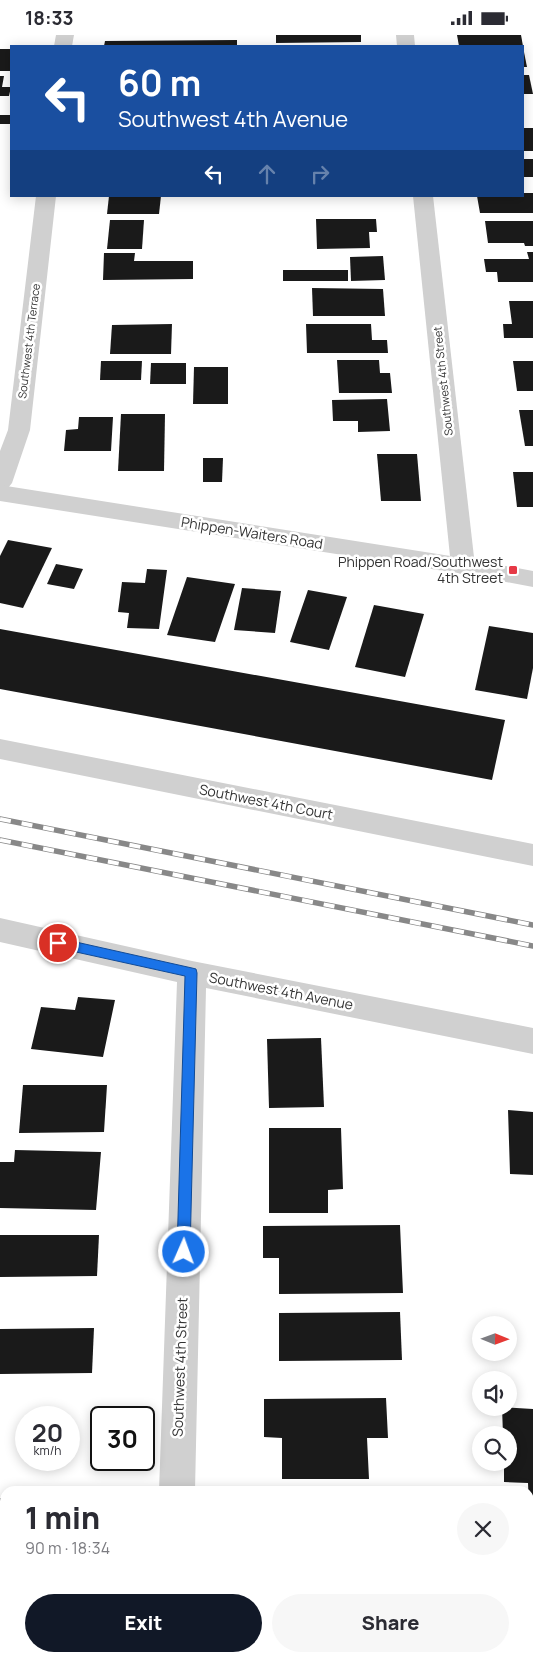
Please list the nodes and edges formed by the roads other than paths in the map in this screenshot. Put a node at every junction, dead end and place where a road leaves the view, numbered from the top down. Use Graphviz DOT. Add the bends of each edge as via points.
graph roads {
  1 [pos="46,197"];
  2 [pos="423,197"];
  3 [pos="0,483"];
  4 [pos="0,493"];
  5 [pos="463,566"];
  6 [pos="533,579"];
  7 [pos="0,749"];
  8 [pos="533,855"];
  9 [pos="0,930"];
  10 [pos="192,973"];
  11 [pos="533,1041"];
  12 [pos="177,1486"];
  1 -- 3 [label="street, Southwest 4th Terrace" via="19,430"];
  2 -- 5 [label="street, Southwest 4th Street"];
  4 -- 5 [label="street, Phippen-Waiters Road"];
  5 -- 6 [label="street, Phippen-Waiters Road"];
  7 -- 8 [label="street, Southwest 4th Court"];
  9 -- 10 [label="street, Southwest 4th Avenue"];
  10 -- 11 [label="street, Southwest 4th Avenue"];
  10 -- 12 [label="street, Southwest 4th Street"];
}
